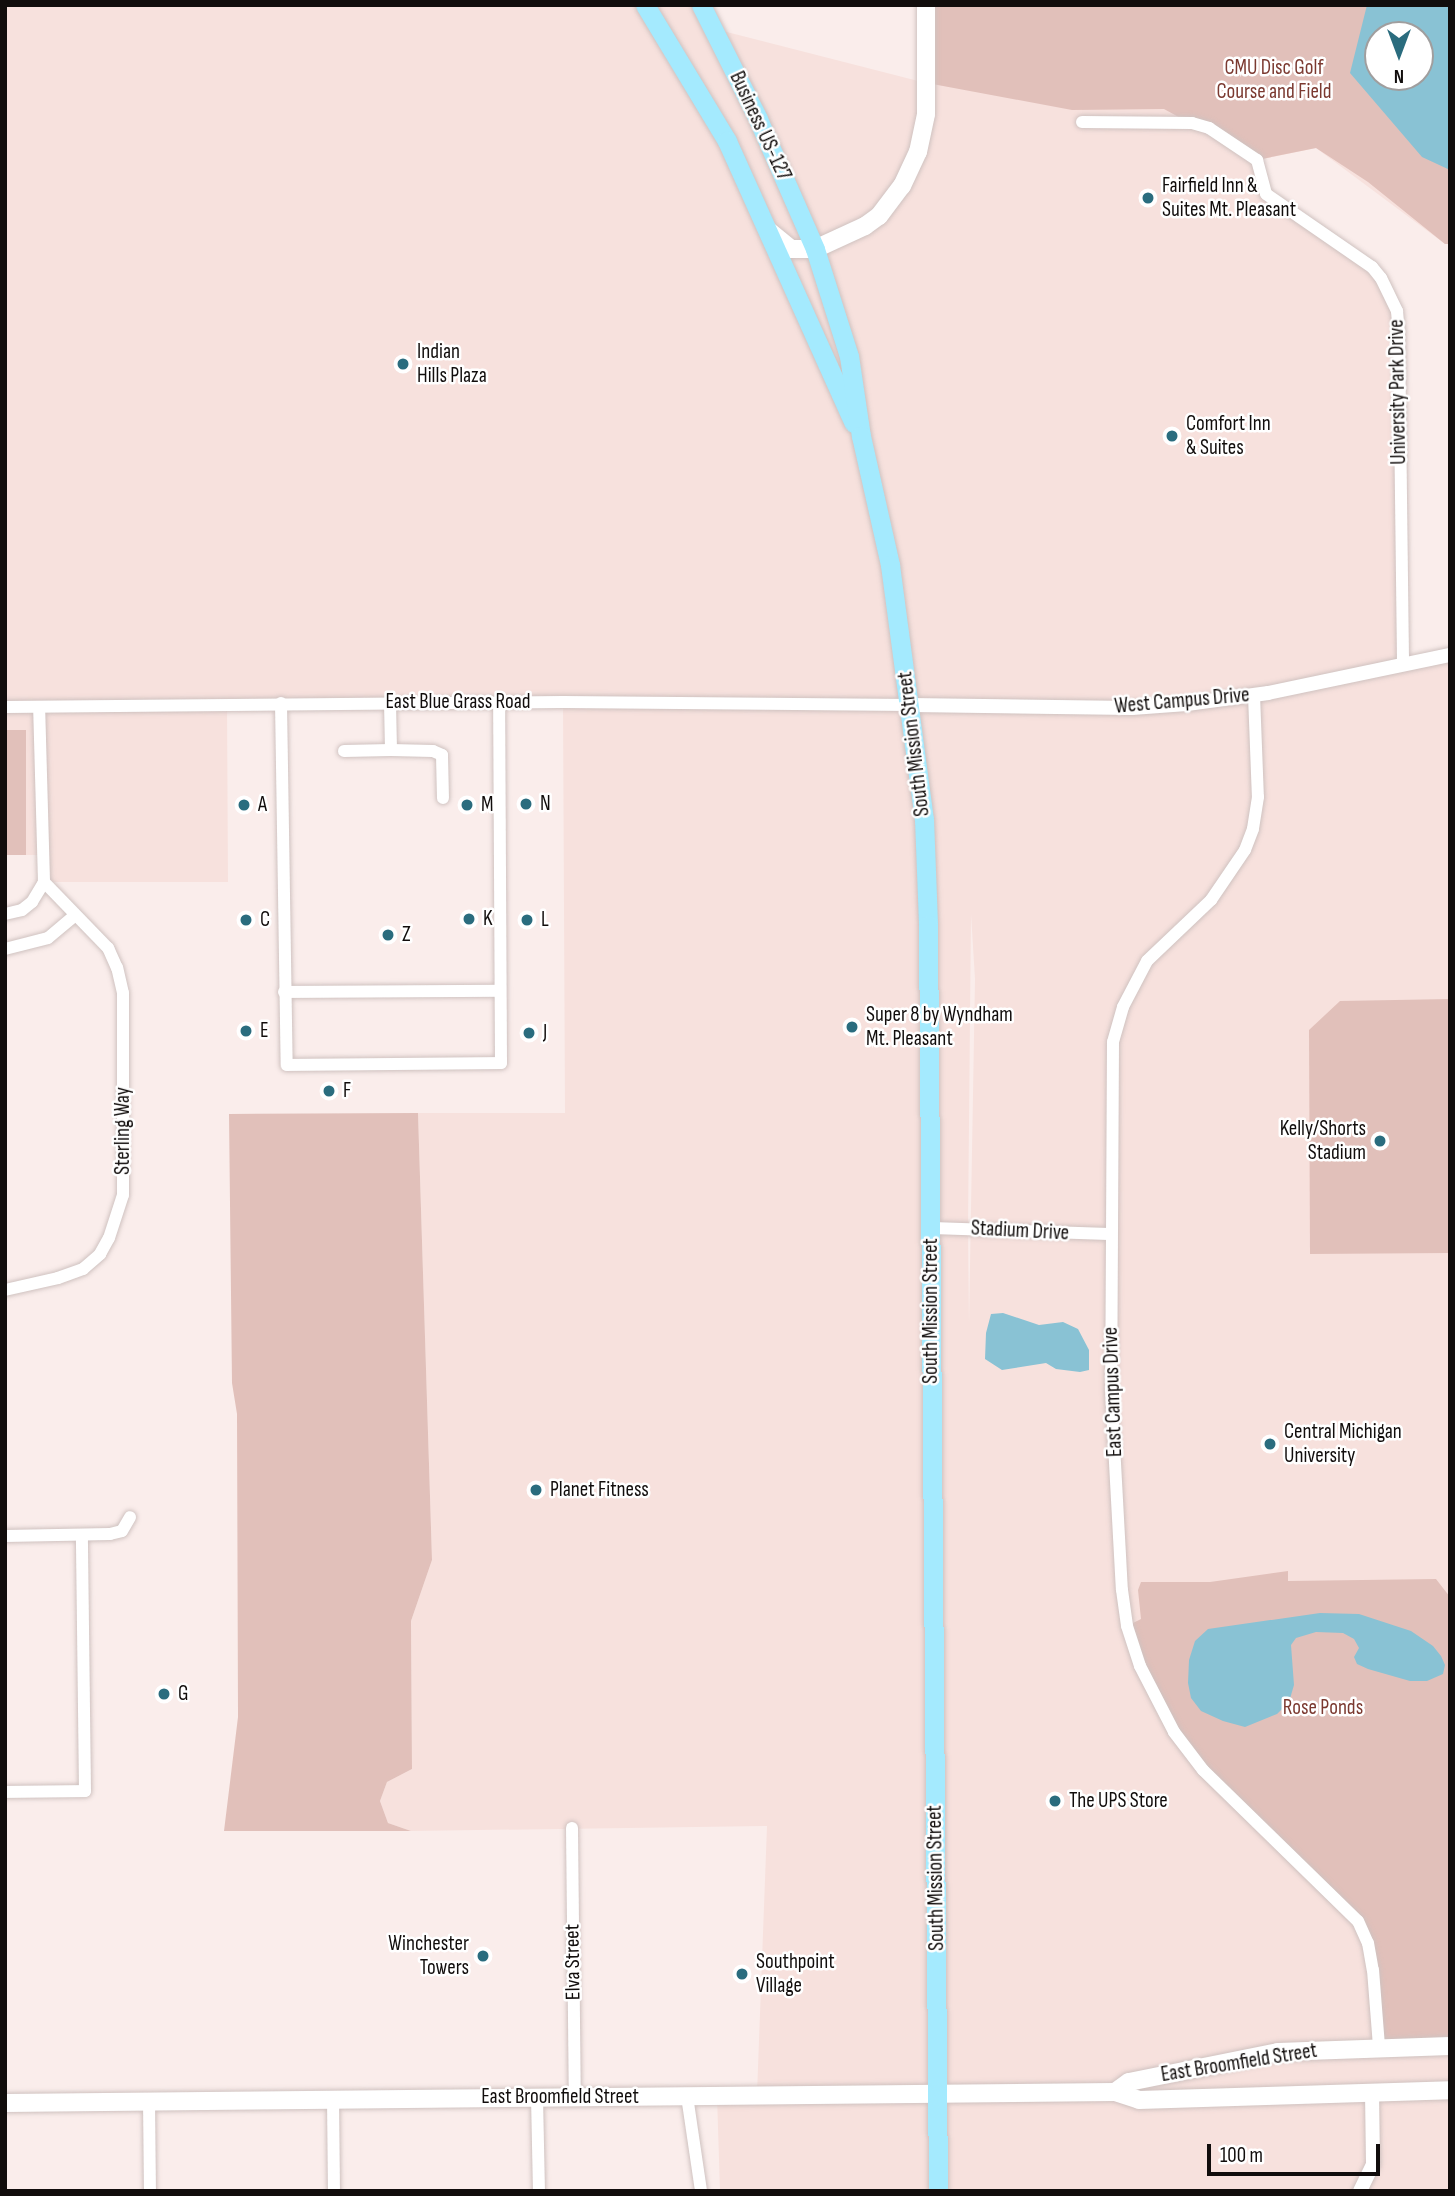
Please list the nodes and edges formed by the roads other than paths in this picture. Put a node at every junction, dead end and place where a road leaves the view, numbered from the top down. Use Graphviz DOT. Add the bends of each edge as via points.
graph roads {
  1 [pos="645,5"];
  2 [pos="701,5"];
  3 [pos="926,5"];
  4 [pos="1082,122"];
  5 [pos="769,231"];
  6 [pos="815,249"];
  7 [pos="861,436"];
  8 [pos="1450,655"];
  9 [pos="1403,664"];
  10 [pos="1254,695"];
  11 [pos="390,702"];
  12 [pos="499,702"];
  13 [pos="281,703"];
  14 [pos="911,705"];
  15 [pos="5,707"];
  16 [pos="38,707"];
  17 [pos="391,750"];
  18 [pos="344,751"];
  19 [pos="443,798"];
  20 [pos="44,882"];
  21 [pos="5,914"];
  22 [pos="74,916"];
  23 [pos="5,949"];
  24 [pos="499,991"];
  25 [pos="284,992"];
  26 [pos="931,1228"];
  27 [pos="1110,1234"];
  28 [pos="5,1290"];
  29 [pos="130,1517"];
  30 [pos="82,1535"];
  31 [pos="5,1536"];
  32 [pos="5,1792"];
  33 [pos="572,1828"];
  34 [pos="1450,2046"];
  35 [pos="1379,2047"];
  36 [pos="1247,2058"];
  37 [pos="1450,2090"];
  38 [pos="1372,2091"];
  39 [pos="1115,2092"];
  40 [pos="938,2094"];
  41 [pos="575,2096"];
  42 [pos="687,2096"];
  43 [pos="1237,2096"];
  44 [pos="537,2097"];
  45 [pos="333,2098"];
  46 [pos="149,2101"];
  47 [pos="5,2103"];
  48 [pos="150,2191"];
  49 [pos="334,2191"];
  50 [pos="539,2191"];
  51 [pos="701,2191"];
  52 [pos="938,2191"];
  53 [pos="1360,2191"];
  1 -- 5 [label="main road, Business US-127" via="727,141"];
  2 -- 6 [label="main road, Business US-127"];
  3 -- 6 [label="main road" via="926,114 912,169 879,216"];
  4 -- 9 [label="street, University Park Drive" via="1192,123 1209,128 1257,160 1266,194 1372,267 1381,278 1397,311 1399,333"];
  5 -- 6 [label="main road" via="791,249"];
  5 -- 7 [label="main road, South Mission Street"];
  6 -- 7 [label="main road, South Mission Street" via="849,356"];
  7 -- 14 [label="main road, South Mission Street" via="890,565"];
  8 -- 9 [label="street, West Campus Drive"];
  9 -- 10 [label="street, West Campus Drive"];
  10 -- 14 [label="street, West Campus Drive" via="1132,708"];
  10 -- 27 [label="street, East Campus Drive" via="1257,807 1245,850 1211,900 1147,961 1115,1030 1110,1074"];
  11 -- 12 [label="street, East Blue Grass Road"];
  11 -- 13 [label="street, East Blue Grass Road"];
  11 -- 17 [label="street"];
  12 -- 14 [label="street, East Blue Grass Road"];
  12 -- 24 [label="street"];
  13 -- 16 [label="street, East Blue Grass Road"];
  13 -- 25 [label="street"];
  14 -- 26 [label="main road, South Mission Street" via="924,819"];
  15 -- 16 [label="street, East Blue Grass Road"];
  16 -- 20 [label="street"];
  17 -- 18 [label="street"];
  17 -- 19 [label="street" via="442,755"];
  20 -- 21 [label="street" via="32,902"];
  20 -- 22 [label="street, Sterling Way"];
  22 -- 23 [label="street" via="48,938"];
  22 -- 28 [label="street, Sterling Way" via="107,948 123,993 123,1195 110,1238 83,1269"];
  24 -- 25 [label="street"];
  24 -- 25 [label="street" via="501,1063 300,1065 286,1065"];
  26 -- 27 [label="street, Stadium Drive"];
  26 -- 40 [label="main road, South Mission Street"];
  27 -- 35 [label="street, East Campus Drive" via="1111,1397 1127,1626 1140,1666 1174,1732 1203,1770 1358,1921 1373,1970"];
  29 -- 30 [label="street" via="122,1531"];
  30 -- 31 [label="street"];
  30 -- 32 [label="street" via="85,1791"];
  33 -- 41 [label="street, Elva Street"];
  34 -- 35 [label="main road, East Broomfield Street"];
  35 -- 36 [label="main road, East Broomfield Street" via="1294,2050"];
  36 -- 39 [label="main road, East Broomfield Street" via="1129,2082"];
  36 -- 43 [label="main road" via="1229,2073"];
  37 -- 38 [label="main road, East Broomfield Street"];
  38 -- 43 [label="main road, East Broomfield Street"];
  38 -- 53 [label="street" via="1373,2164"];
  39 -- 40 [label="main road, East Broomfield Street"];
  39 -- 43 [label="main road, East Broomfield Street" via="1131,2100"];
  40 -- 42 [label="main road, East Broomfield Street"];
  40 -- 52 [label="main road, South Mission Street"];
  41 -- 42 [label="main road, East Broomfield Street"];
  41 -- 44 [label="main road, East Broomfield Street"];
  42 -- 51 [label="street"];
  44 -- 45 [label="main road, East Broomfield Street"];
  44 -- 50 [label="street"];
  45 -- 46 [label="main road, East Broomfield Street"];
  45 -- 49 [label="street"];
  46 -- 47 [label="main road, East Broomfield Street"];
  46 -- 48 [label="street"];
}
